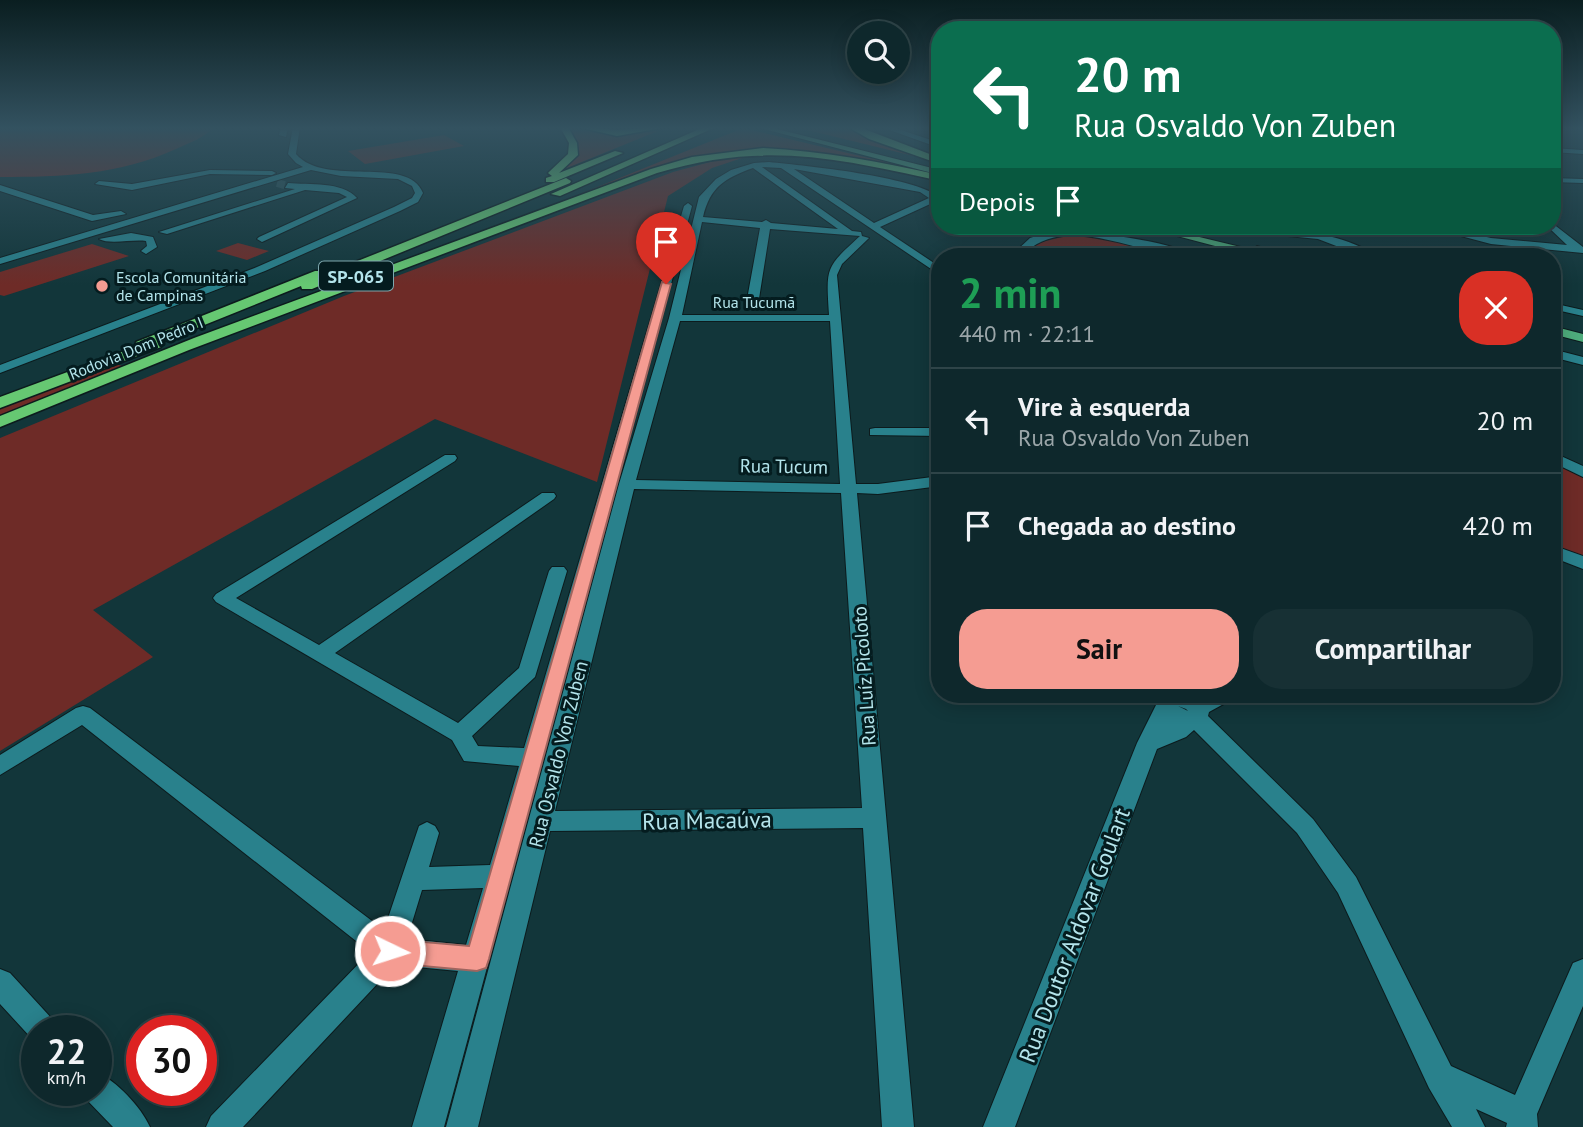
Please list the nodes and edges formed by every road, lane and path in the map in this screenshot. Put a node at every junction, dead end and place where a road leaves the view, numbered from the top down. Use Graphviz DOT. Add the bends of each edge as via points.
graph roads {
  1 [pos="167,180"];
  2 [pos="232,180"];
  3 [pos="271,180"];
  4 [pos="408,180"];
  5 [pos="540,180"];
  6 [pos="549,180"];
  7 [pos="566,180"];
  8 [pos="593,180"];
  9 [pos="597,180"];
  10 [pos="631,180"];
  11 [pos="722,180"];
  12 [pos="778,180"];
  13 [pos="800,180"];
  14 [pos="866,180"];
  15 [pos="266,181"];
  16 [pos="1561,182"];
  17 [pos="277,183"];
  18 [pos="1583,183"];
  19 [pos="99,184"];
  20 [pos="288,186"];
  21 [pos="0,188"];
  22 [pos="302,189"];
  23 [pos="931,195"];
  24 [pos="931,200"];
  25 [pos="693,212"];
  26 [pos="766,223"];
  27 [pos="164,232"];
  28 [pos="462,233"];
  29 [pos="865,233"];
  30 [pos="1561,234"];
  31 [pos="1051,235"];
  32 [pos="1082,235"];
  33 [pos="1180,235"];
  34 [pos="1200,235"];
  35 [pos="1310,235"];
  36 [pos="1466,235"];
  37 [pos="262,239"];
  38 [pos="1023,248"];
  39 [pos="1155,248"];
  40 [pos="1232,248"];
  41 [pos="1252,248"];
  42 [pos="1350,248"];
  43 [pos="1553,248"];
  44 [pos="1561,249"];
  45 [pos="0,250"];
  46 [pos="146,251"];
  47 [pos="1580,251"];
  48 [pos="368,253"];
  49 [pos="18,256"];
  50 [pos="0,261"];
  51 [pos="931,267"];
  52 [pos="0,269"];
  53 [pos="752,305"];
  54 [pos="1561,308"];
  55 [pos="1583,313"];
  56 [pos="674,318"];
  57 [pos="834,318"];
  58 [pos="1561,326"];
  59 [pos="1561,332"];
  60 [pos="1583,332"];
  61 [pos="1583,338"];
  62 [pos="189,346"];
  63 [pos="1561,356"];
  64 [pos="1583,362"];
  65 [pos="0,369"];
  66 [pos="0,403"];
  67 [pos="0,422"];
  68 [pos="874,432"];
  69 [pos="931,432"];
  70 [pos="450,458"];
  71 [pos="1561,461"];
  72 [pos="1583,472"];
  73 [pos="931,482"];
  74 [pos="627,484"];
  75 [pos="850,488"];
  76 [pos="548,496"];
  77 [pos="1561,554"];
  78 [pos="1583,563"];
  79 [pos="558,571"];
  80 [pos="320,654"];
  81 [pos="1184,705"];
  82 [pos="460,734"];
  83 [pos="533,757"];
  84 [pos="0,766"];
  85 [pos="875,818"];
  86 [pos="540,821"];
  87 [pos="427,833"];
  88 [pos="499,876"];
  89 [pos="413,879"];
  90 [pos="390,951"];
  91 [pos="477,959"];
  92 [pos="1583,973"];
  93 [pos="0,983"];
  94 [pos="29,1015"];
  95 [pos="1440,1077"];
  96 [pos="112,1104"];
  97 [pos="1522,1120"];
  98 [pos="134,1127"];
  99 [pos="222,1127"];
  100 [pos="428,1127"];
  101 [pos="462,1127"];
  102 [pos="898,1127"];
  103 [pos="999,1127"];
  104 [pos="1469,1127"];
  1 -- 19 [label="street" via="125,188"];
  2 -- 21 [label="street" via="97,219"];
  3 -- 15 [label="street"];
  4 -- 65 [label="street" via="419,193 397,209 261,269"];
  5 -- 48 [label="highway"];
  6 -- 48 [label="highway, Rodovia Dom Pedro I / SP-065"];
  7 -- 66 [label="highway" via="379,258"];
  8 -- 28 [label="highway, Rodovia Dom Pedro I / SP-065"];
  9 -- 28 [label="highway"];
  10 -- 62 [label="highway"];
  11 -- 25 [label="street, Rua Osvaldo Von Zuben"];
  12 -- 29 [label="street"];
  13 -- 29 [label="street"];
  14 -- 23 [label="street, Rua Luíz Picoloto"];
  15 -- 17 [label="street"];
  15 -- 49 [label="street"];
  16 -- 18 [label="street"];
  20 -- 22 [label="street"];
  22 -- 27 [label="street"];
  22 -- 37 [label="street" via="339,190 353,198"];
  24 -- 29 [label="street, Rua Luíz Picoloto" via="879,222"];
  25 -- 26 [label="street"];
  25 -- 56 [label="street, Rua Osvaldo Von Zuben"];
  25 -- 83 [label="street, Rua Osvaldo Von Zuben"];
  26 -- 29 [label="street"];
  26 -- 53 [label="street"];
  28 -- 62 [label="highway, Rodovia Dom Pedro I / SP-065"];
  29 -- 51 [label="street"];
  29 -- 57 [label="street, Rua Luíz Picoloto" via="832,275"];
  30 -- 47 [label="street"];
  31 -- 38 [label="street" via="1036,238"];
  32 -- 39 [label="street"];
  33 -- 40 [label="main road"];
  34 -- 41 [label="main road"];
  35 -- 42 [label="street"];
  36 -- 43 [label="street"];
  44 -- 47 [label="street"];
  45 -- 49 [label="street"];
  46 -- 52 [label="street" via="152,247 149,239 120,236"];
  48 -- 66 [label="highway, Rodovia Dom Pedro I / SP-065"];
  49 -- 50 [label="street"];
  54 -- 55 [label="street"];
  56 -- 57 [label="street, Rua Tucumã"];
  56 -- 74 [label="street, Rua Osvaldo Von Zuben"];
  57 -- 75 [label="street, Rua Luíz Picoloto"];
  58 -- 60 [label="main road"];
  59 -- 61 [label="main road"];
  62 -- 67 [label="highway, Rodovia Dom Pedro I / SP-065"];
  63 -- 64 [label="street"];
  68 -- 69 [label="street"];
  70 -- 80 [label="street" via="222,598"];
  71 -- 72 [label="street"];
  73 -- 75 [label="street, Rua Tucum"];
  74 -- 75 [label="street, Rua Tucum"];
  74 -- 86 [label="street, Rua Osvaldo Von Zuben"];
  75 -- 85 [label="street, Rua Luíz Picoloto"];
  76 -- 80 [label="street"];
  77 -- 78 [label="street"];
  79 -- 82 [label="street" via="528,672"];
  80 -- 82 [label="street"];
  81 -- 95 [label="street" via="1305,826 1347,885"];
  81 -- 103 [label="street, Rua Doutor Aldovar Goulart" via="1178,731 1148,743"];
  82 -- 83 [label="street" via="472,755"];
  83 -- 88 [label="street, Rua Osvaldo Von Zuben"];
  84 -- 90 [label="street" via="83,714"];
  85 -- 86 [label="street, Rua Macaúva"];
  85 -- 102 [label="street, Rua Luíz Picoloto"];
  86 -- 101 [label="street, Rua Osvaldo Von Zuben"];
  87 -- 89 [label="street"];
  88 -- 89 [label="street"];
  88 -- 91 [label="street, Rua Osvaldo Von Zuben"];
  89 -- 90 [label="street"];
  90 -- 91 [label="street"];
  90 -- 99 [label="street"];
  91 -- 100 [label="street, Rua Osvaldo Von Zuben"];
  92 -- 97 [label="street"];
  93 -- 94 [label="street"];
  95 -- 97 [label="street"];
  95 -- 104 [label="street"];
  96 -- 98 [label="street"];
}
